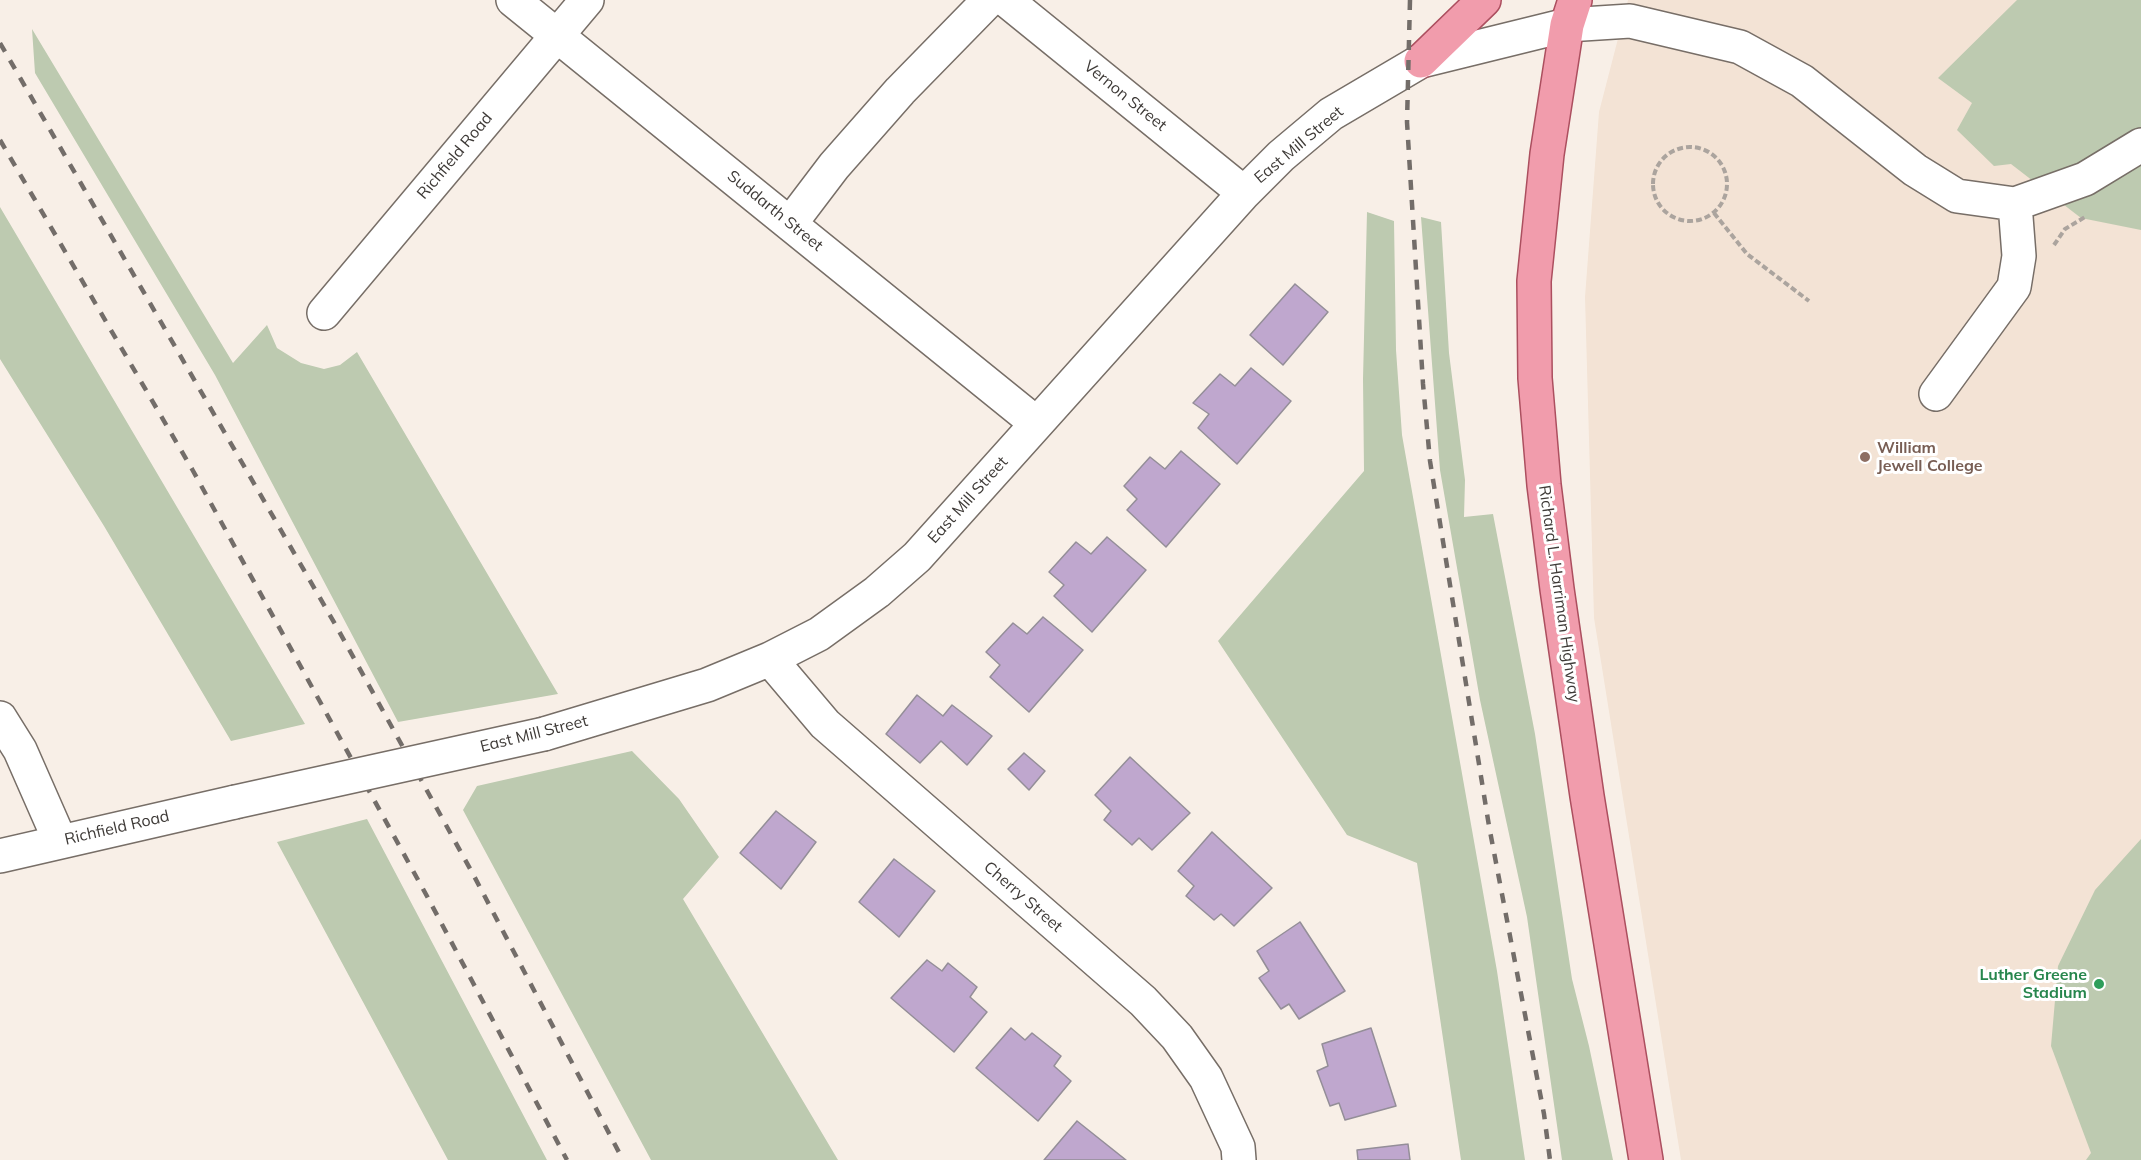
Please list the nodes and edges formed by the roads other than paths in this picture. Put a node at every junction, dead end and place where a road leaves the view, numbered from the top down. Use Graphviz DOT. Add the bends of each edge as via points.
graph roads {
  1 [pos="513,0"];
  2 [pos="587,0"];
  3 [pos="989,0"];
  4 [pos="1006,0"];
  5 [pos="1484,0"];
  6 [pos="1571,13"];
  7 [pos="557,35"];
  8 [pos="1421,61"];
  9 [pos="2141,145"];
  10 [pos="1244,193"];
  11 [pos="2014,204"];
  12 [pos="790,224"];
  13 [pos="324,312"];
  14 [pos="1936,394"];
  15 [pos="1036,423"];
  16 [pos="770,659"];
  17 [pos="0,718"];
  18 [pos="235,802"];
  19 [pos="60,841"];
  20 [pos="0,856"];
  21 [pos="1239,1160"];
  22 [pos="1646,1160"];
  1 -- 7 [label="street, Suddarth Street"];
  2 -- 7 [label="street, Richfield Road"];
  3 -- 12 [label="street" via="878,116"];
  4 -- 10 [label="street, Vernon Street"];
  5 -- 8 [label="main road"];
  6 -- 8 [label="street, East Mill Street"];
  6 -- 11 [label="street, East Mill Street" via="1630,21 1740,47 1802,81 1915,170 1957,196"];
  6 -- 22 [label="main road, Richard L. Harriman Highway" via="1547,154 1534,281 1535,378 1557,589"];
  7 -- 12 [label="street, Suddarth Street"];
  7 -- 13 [label="street, Richfield Road"];
  8 -- 10 [label="street, East Mill Street" via="1331,114"];
  9 -- 11 [label="street" via="2085,179"];
  10 -- 15 [label="street, East Mill Street"];
  11 -- 14 [label="street" via="2019,256 2014,287"];
  12 -- 15 [label="street, Suddarth Street"];
  15 -- 16 [label="street, East Mill Street" via="917,557 819,634"];
  16 -- 18 [label="street, East Mill Street, bridge" via="707,685 544,734"];
  16 -- 21 [label="street, Cherry Street" via="825,724 1143,1000 1177,1037 1206,1078 1238,1147"];
  17 -- 19 [label="street" via="20,750"];
  18 -- 19 [label="street, Richfield Road"];
  19 -- 20 [label="street, Richfield Road"];
}
